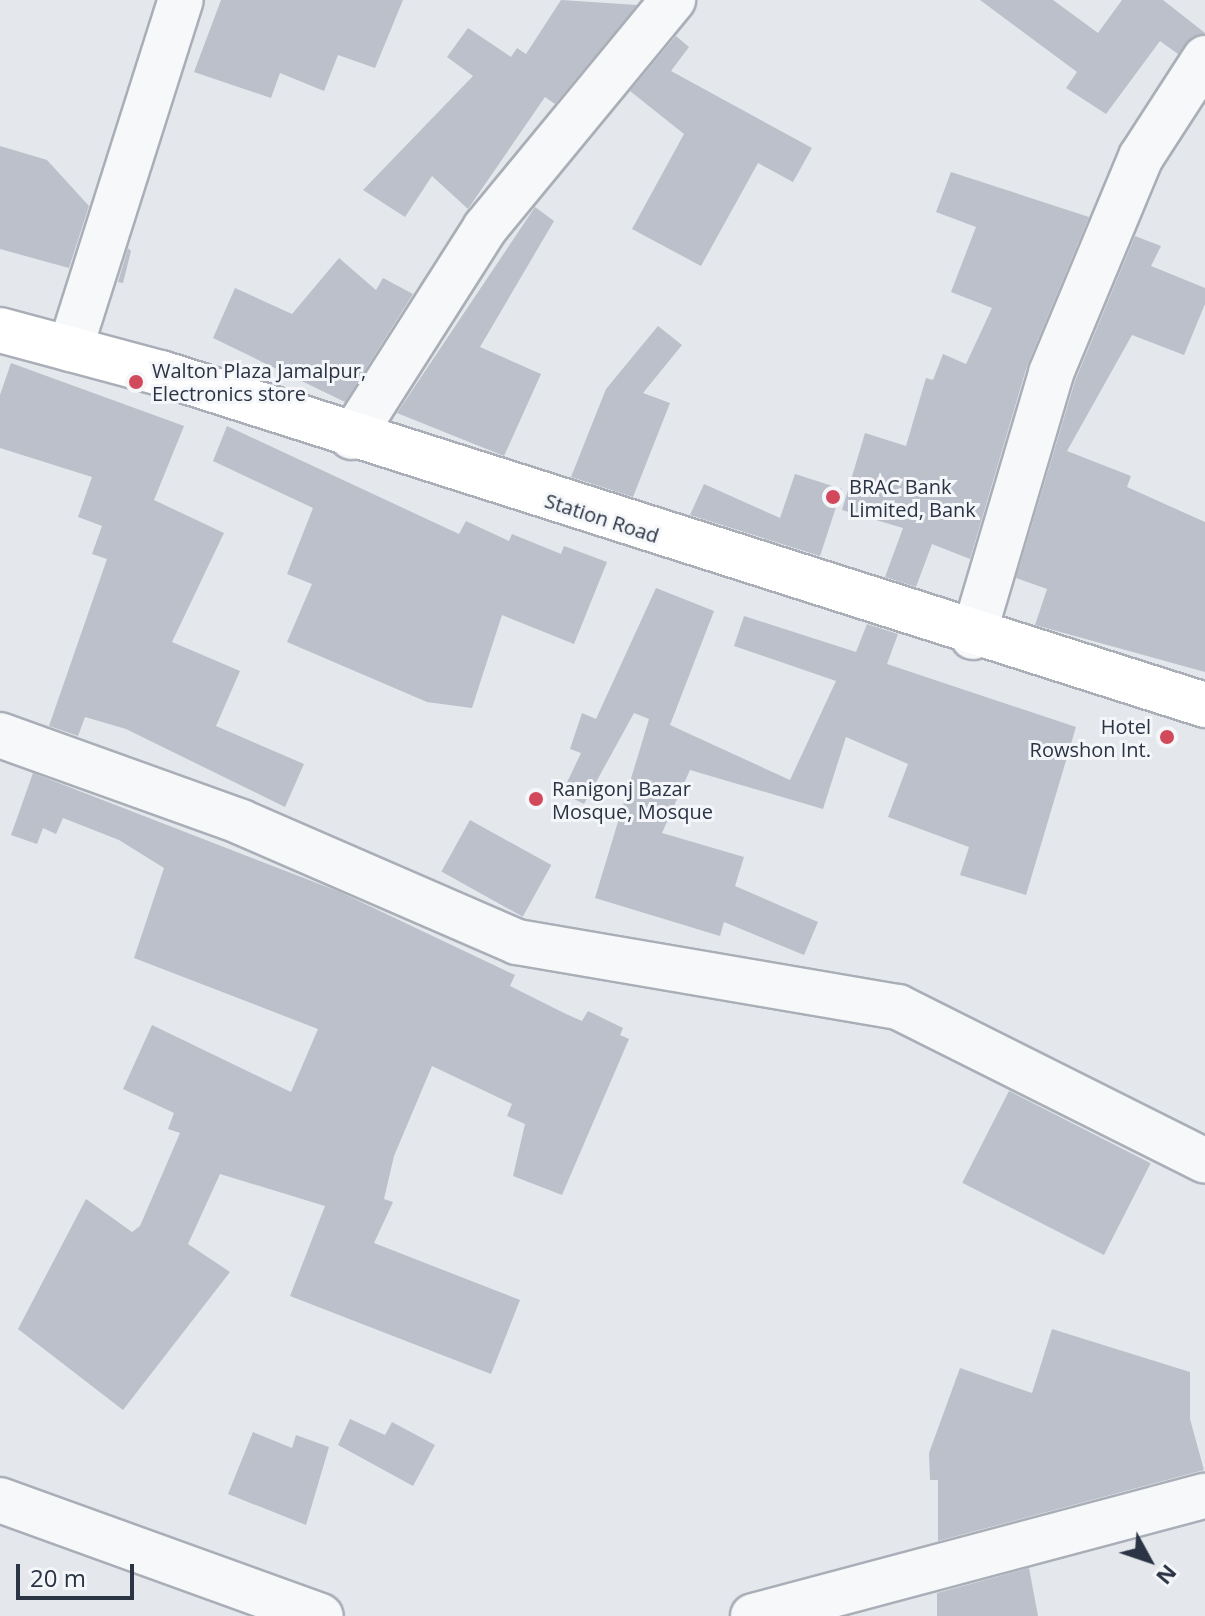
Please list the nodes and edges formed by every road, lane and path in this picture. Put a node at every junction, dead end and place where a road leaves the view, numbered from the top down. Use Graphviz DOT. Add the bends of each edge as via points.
graph roads {
  1 [pos="181,0"];
  2 [pos="673,0"];
  3 [pos="1205,58"];
  4 [pos="0,330"];
  5 [pos="70,349"];
  6 [pos="352,437"];
  7 [pos="973,637"];
  8 [pos="1205,705"];
  9 [pos="0,735"];
  10 [pos="1205,1161"];
  11 [pos="1205,1496"];
  12 [pos="0,1500"];
  13 [pos="321,1616"];
  14 [pos="753,1616"];
  1 -- 5 [label="street"];
  2 -- 6 [label="street" via="485,228"];
  3 -- 7 [label="street" via="1141,157 1051,373"];
  4 -- 5 [label="main road, Station Road"];
  5 -- 6 [label="main road, Station Road"];
  6 -- 7 [label="main road, Station Road"];
  7 -- 8 [label="main road, Station Road"];
  9 -- 10 [label="street" via="241,822 517,942 898,1007"];
  11 -- 14 [label="street"];
  12 -- 13 [label="street"];
}
